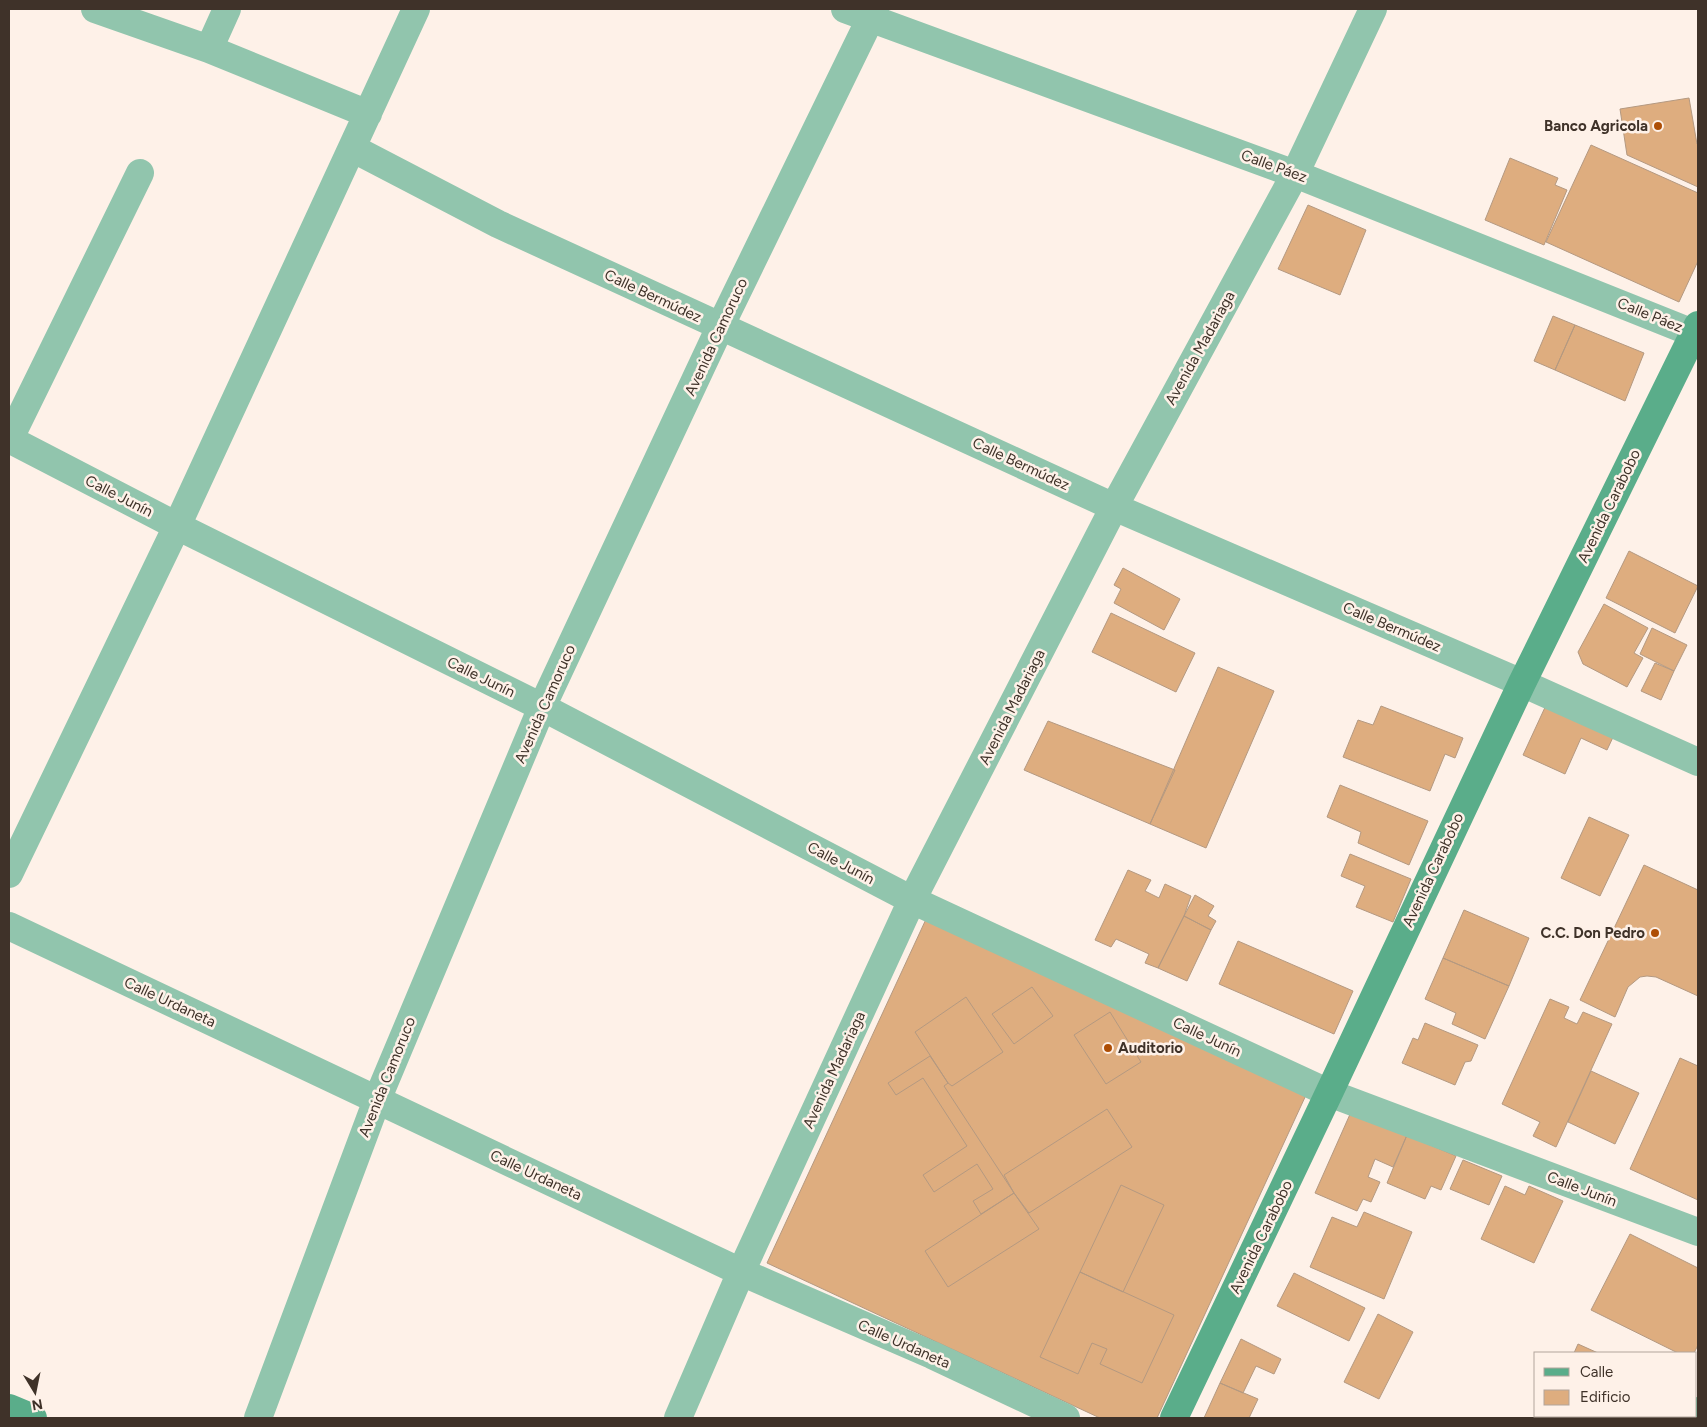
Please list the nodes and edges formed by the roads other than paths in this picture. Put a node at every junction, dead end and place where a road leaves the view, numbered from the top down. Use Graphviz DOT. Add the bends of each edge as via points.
graph roads {
  1 [pos="95,9"];
  2 [pos="227,9"];
  3 [pos="416,9"];
  4 [pos="845,9"];
  5 [pos="1374,9"];
  6 [pos="872,14"];
  7 [pos="209,49"];
  8 [pos="368,114"];
  9 [pos="352,148"];
  10 [pos="140,173"];
  11 [pos="1295,174"];
  12 [pos="720,327"];
  13 [pos="1697,331"];
  14 [pos="9,439"];
  15 [pos="1114,507"];
  16 [pos="177,526"];
  17 [pos="1522,683"];
  18 [pos="542,707"];
  19 [pos="1698,762"];
  20 [pos="9,874"];
  21 [pos="912,900"];
  22 [pos="9,926"];
  23 [pos="1329,1093"];
  24 [pos="377,1100"];
  25 [pos="1698,1232"];
  26 [pos="740,1272"];
  27 [pos="9,1408"];
  28 [pos="33,1418"];
  29 [pos="258,1418"];
  30 [pos="678,1418"];
  31 [pos="1066,1418"];
  32 [pos="1174,1418"];
  1 -- 7 [label="street"];
  2 -- 7 [label="street"];
  3 -- 8 [label="street"];
  4 -- 6 [label="street, Calle Páez"];
  5 -- 11 [label="street, Avenida Madariaga"];
  6 -- 11 [label="street, Calle Páez"];
  6 -- 12 [label="street, Avenida Camoruco"];
  7 -- 8 [label="street"];
  8 -- 9 [label="street"];
  9 -- 12 [label="street, Calle Bermúdez" via="498,224"];
  9 -- 16 [label="street"];
  10 -- 14 [label="street"];
  11 -- 13 [label="street, Calle Páez"];
  11 -- 15 [label="street, Avenida Madariaga"];
  12 -- 15 [label="street, Calle Bermúdez"];
  12 -- 18 [label="street, Avenida Camoruco"];
  13 -- 17 [label="street, Avenida Carabobo"];
  14 -- 16 [label="street, Calle Junín"];
  15 -- 17 [label="street, Calle Bermúdez"];
  15 -- 21 [label="street, Avenida Madariaga"];
  16 -- 18 [label="street, Calle Junín"];
  16 -- 20 [label="street"];
  17 -- 19 [label="street, Calle Bermúdez"];
  17 -- 23 [label="street, Avenida Carabobo"];
  18 -- 21 [label="street, Calle Junín"];
  18 -- 24 [label="street, Avenida Camoruco"];
  21 -- 23 [label="street, Calle Junín"];
  21 -- 26 [label="street, Avenida Madariaga"];
  22 -- 24 [label="street, Calle Urdaneta"];
  23 -- 25 [label="street, Calle Junín"];
  23 -- 32 [label="street, Avenida Carabobo"];
  24 -- 26 [label="street, Calle Urdaneta"];
  24 -- 29 [label="street, Avenida Camoruco"];
  26 -- 30 [label="street, Avenida Madariaga"];
  26 -- 31 [label="street, Calle Urdaneta" via="932,1355"];
  27 -- 28 [label="street"];
}
